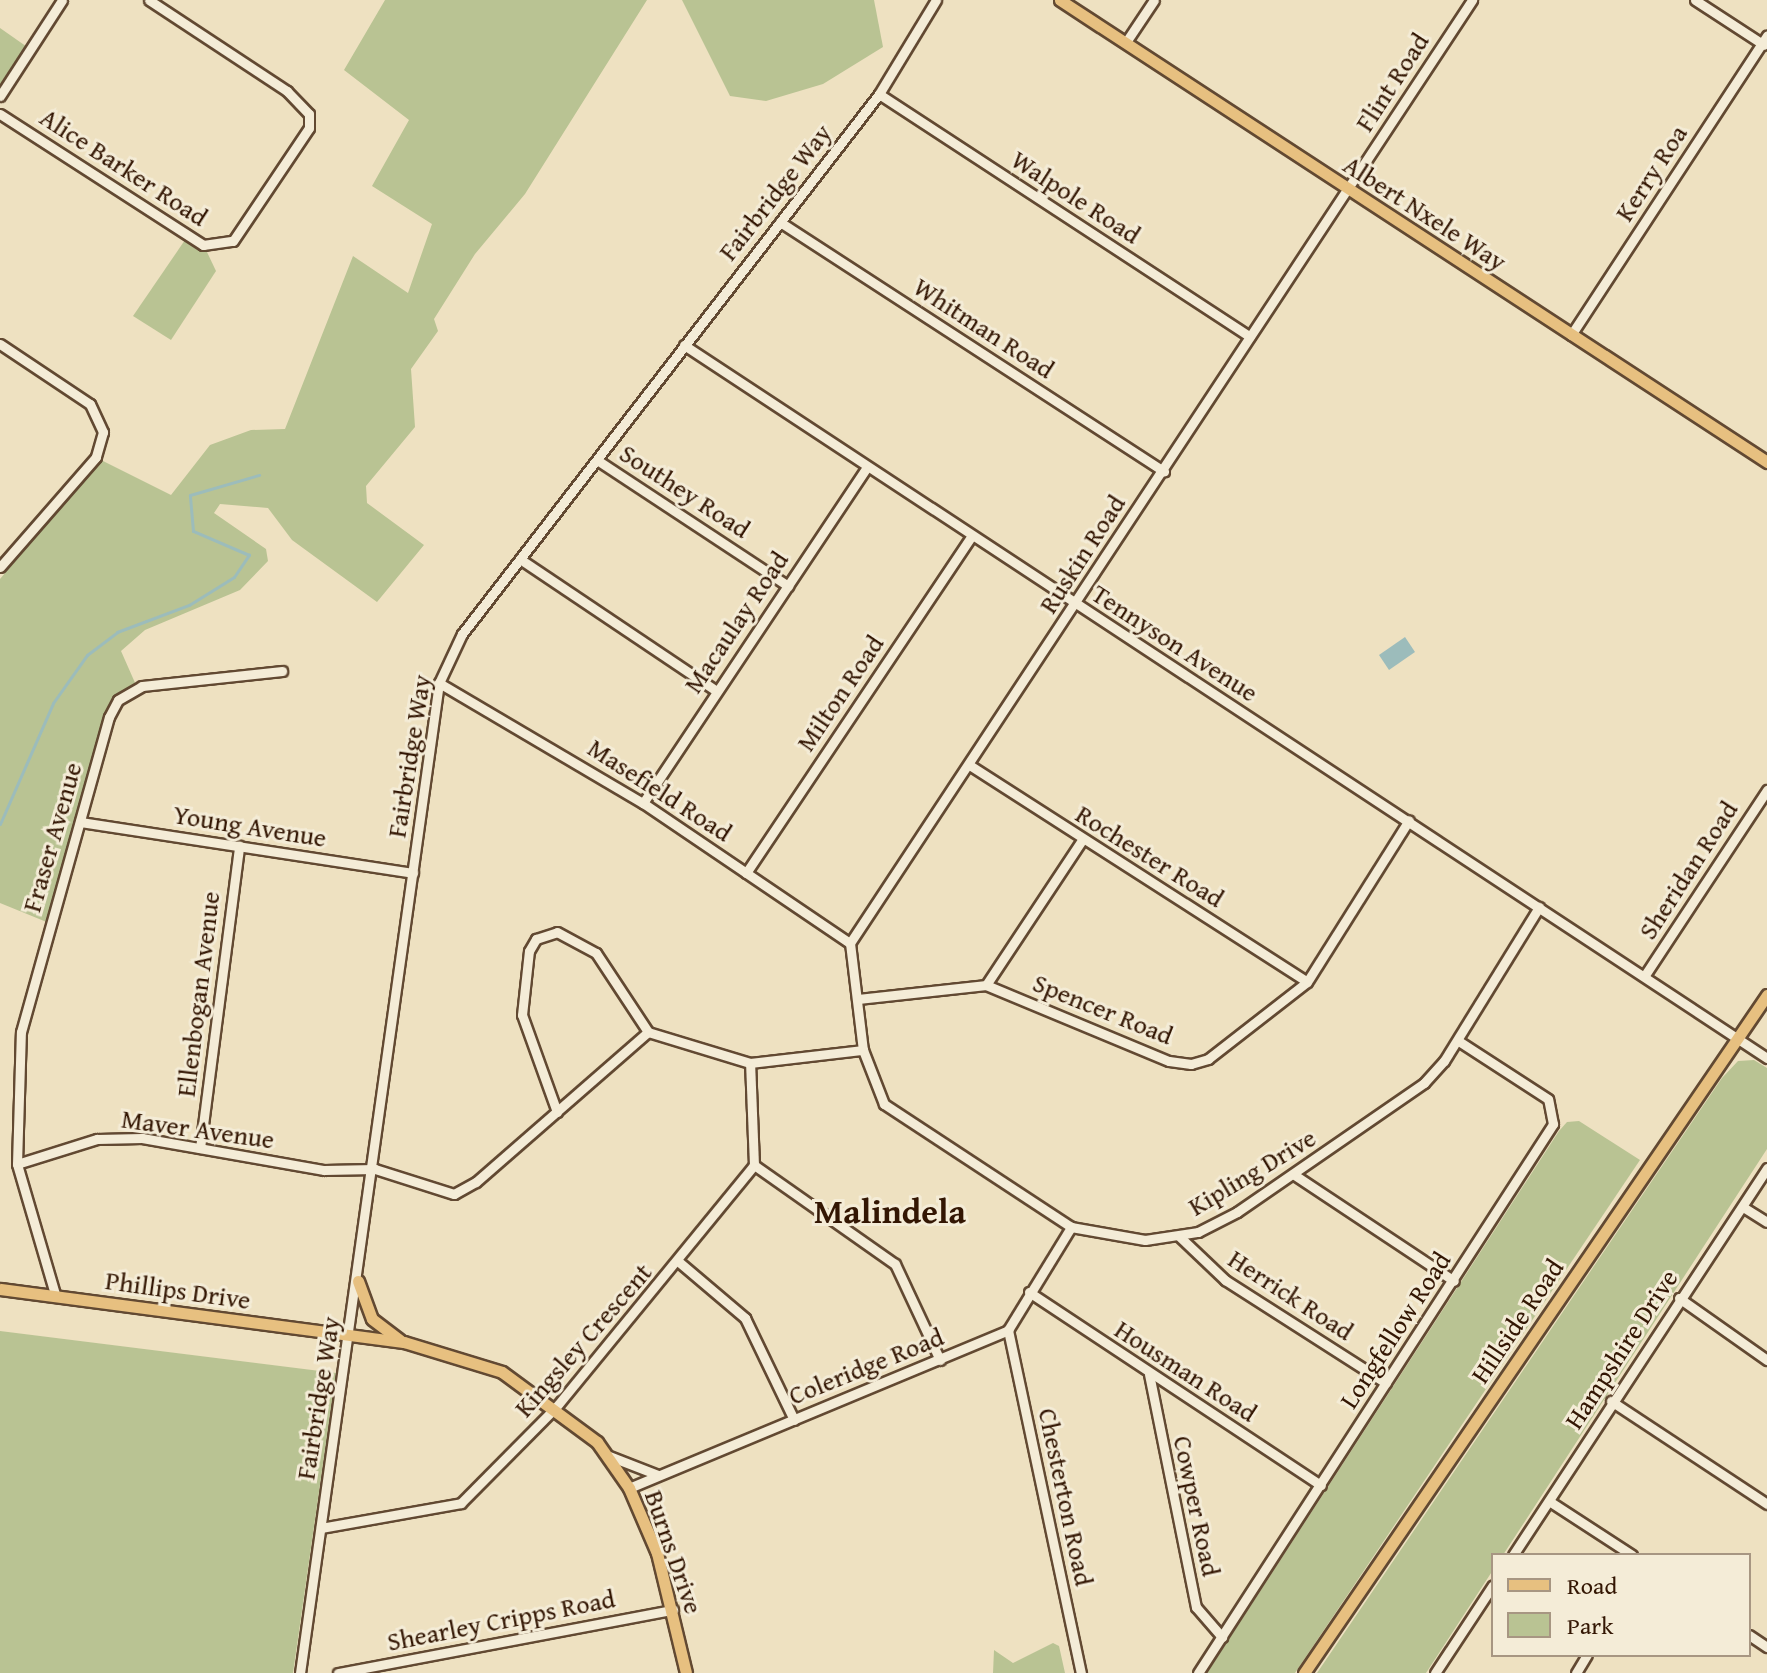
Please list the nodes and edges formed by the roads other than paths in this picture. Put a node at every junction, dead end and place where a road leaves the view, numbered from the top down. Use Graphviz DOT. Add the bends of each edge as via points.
graph roads {
  1 [pos="62,0"];
  2 [pos="149,0"];
  3 [pos="936,0"];
  4 [pos="1060,0"];
  5 [pos="1154,0"];
  6 [pos="1472,0"];
  7 [pos="1695,0"];
  8 [pos="1126,42"];
  9 [pos="1765,42"];
  10 [pos="879,94"];
  11 [pos="0,96"];
  12 [pos="0,114"];
  13 [pos="1349,188"];
  14 [pos="780,222"];
  15 [pos="1571,335"];
  16 [pos="1250,337"];
  17 [pos="0,344"];
  18 [pos="684,345"];
  19 [pos="597,460"];
  20 [pos="1767,462"];
  21 [pos="866,468"];
  22 [pos="1164,471"];
  23 [pos="971,537"];
  24 [pos="520,559"];
  25 [pos="0,567"];
  26 [pos="788,586"];
  27 [pos="1075,605"];
  28 [pos="282,671"];
  29 [pos="439,683"];
  30 [pos="715,690"];
  31 [pos="971,766"];
  32 [pos="1767,790"];
  33 [pos="643,803"];
  34 [pos="1409,820"];
  35 [pos="80,822"];
  36 [pos="1082,840"];
  37 [pos="239,846"];
  38 [pos="413,873"];
  39 [pos="746,873"];
  40 [pos="1539,907"];
  41 [pos="850,943"];
  42 [pos="1645,975"];
  43 [pos="1307,982"];
  44 [pos="986,985"];
  45 [pos="1767,995"];
  46 [pos="858,999"];
  47 [pos="648,1032"];
  48 [pos="1738,1038"];
  49 [pos="1457,1040"];
  50 [pos="863,1050"];
  51 [pos="1767,1058"];
  52 [pos="750,1063"];
  53 [pos="557,1112"];
  54 [pos="200,1148"];
  55 [pos="17,1164"];
  56 [pos="754,1165"];
  57 [pos="1767,1168"];
  58 [pos="375,1169"];
  59 [pos="1293,1174"];
  60 [pos="1743,1207"];
  61 [pos="1767,1222"];
  62 [pos="1071,1227"];
  63 [pos="1179,1236"];
  64 [pos="679,1262"];
  65 [pos="358,1281"];
  66 [pos="1454,1281"];
  67 [pos="0,1289"];
  68 [pos="1029,1292"];
  69 [pos="55,1294"];
  70 [pos="1679,1298"];
  71 [pos="1008,1330"];
  72 [pos="350,1338"];
  73 [pos="404,1342"];
  74 [pos="1767,1344"];
  75 [pos="1763,1357"];
  76 [pos="940,1360"];
  77 [pos="1149,1374"];
  78 [pos="1386,1383"];
  79 [pos="1611,1401"];
  80 [pos="556,1407"];
  81 [pos="794,1420"];
  82 [pos="609,1456"];
  83 [pos="659,1476"];
  84 [pos="1321,1485"];
  85 [pos="629,1488"];
  86 [pos="1549,1501"];
  87 [pos="1767,1504"];
  88 [pos="321,1528"];
  89 [pos="1514,1553"];
  90 [pos="1629,1553"];
  91 [pos="1491,1588"];
  92 [pos="673,1610"];
  93 [pos="1222,1637"];
  94 [pos="300,1673"];
  95 [pos="338,1673"];
  96 [pos="686,1673"];
  97 [pos="1081,1673"];
  98 [pos="1198,1673"];
  99 [pos="1304,1673"];
  100 [pos="1435,1673"];
  1 -- 11 [label="street"];
  2 -- 12 [label="street, Alice Barker Road" via="295,98 309,114 309,128 233,241 203,245"];
  3 -- 10 [label="street, Fairbridge Way"];
  4 -- 8 [label="main road, Albert Nxele Way"];
  5 -- 8 [label="street"];
  6 -- 13 [label="street, Flint Road"];
  7 -- 9 [label="street"];
  8 -- 13 [label="main road, Albert Nxele Way"];
  9 -- 15 [label="street, Kerry Roa"];
  10 -- 14 [label="street, Fairbridge Way"];
  10 -- 16 [label="street, Walpole Road"];
  13 -- 15 [label="main road, Albert Nxele Way"];
  13 -- 16 [label="street, Ruskin Road"];
  14 -- 18 [label="street, Fairbridge Way"];
  14 -- 22 [label="street, Whitman Road"];
  15 -- 20 [label="main road, Albert Nxele Way"];
  16 -- 22 [label="street, Ruskin Road"];
  17 -- 25 [label="street" via="90,404 103,432 96,457"];
  18 -- 19 [label="street, Fairbridge Way"];
  18 -- 21 [label="street, Tennyson Avenue"];
  19 -- 24 [label="street, Fairbridge Way"];
  19 -- 26 [label="street, Southey Road"];
  21 -- 23 [label="street, Tennyson Avenue"];
  21 -- 26 [label="street, Macaulay Road"];
  22 -- 27 [label="street, Ruskin Road"];
  23 -- 27 [label="street, Tennyson Avenue"];
  23 -- 39 [label="street, Milton Road"];
  24 -- 29 [label="street, Fairbridge Way" via="462,634"];
  24 -- 30 [label="street"];
  26 -- 30 [label="street, Macaulay Road"];
  27 -- 31 [label="street, Ruskin Road"];
  27 -- 34 [label="street, Tennyson Avenue"];
  28 -- 35 [label="street, Fraser Avenue" via="129,691 109,717"];
  29 -- 33 [label="street, Masefield Road"];
  29 -- 38 [label="street, Fairbridge Way"];
  30 -- 33 [label="street, Macaulay Road"];
  31 -- 36 [label="street, Rochester Road"];
  31 -- 41 [label="street, Ruskin Road"];
  32 -- 42 [label="street, Sheridan Road"];
  33 -- 39 [label="street, Masefield Road"];
  34 -- 40 [label="street, Tennyson Avenue"];
  34 -- 43 [label="street, Spencer Road"];
  35 -- 37 [label="street, Young Avenue"];
  35 -- 55 [label="street, Fraser Avenue" via="21,1032"];
  36 -- 43 [label="street, Rochester Road"];
  36 -- 44 [label="street"];
  37 -- 38 [label="street, Young Avenue"];
  37 -- 54 [label="street, Ellenbogan Avenue"];
  38 -- 58 [label="street, Fairbridge Way"];
  39 -- 41 [label="street, Masefield Road"];
  40 -- 42 [label="street, Tennyson Avenue"];
  40 -- 49 [label="street, Kipling Drive"];
  41 -- 46 [label="street, Kipling Drive"];
  42 -- 48 [label="street, Tennyson Avenue"];
  43 -- 44 [label="street, Spencer Road" via="1227,1048 1191,1064 1169,1061"];
  44 -- 46 [label="street, Spencer Road"];
  45 -- 48 [label="main road, Hillside Road"];
  46 -- 50 [label="street, Kipling Drive"];
  47 -- 52 [label="street"];
  47 -- 53 [label="street"];
  47 -- 53 [label="street" via="596,953 557,932 536,939 529,951 522,1015"];
  48 -- 51 [label="street, Tennyson Avenue"];
  48 -- 99 [label="main road, Hillside Road"];
  49 -- 59 [label="street, Kipling Drive" via="1424,1083"];
  49 -- 66 [label="street, Longfellow Road" via="1536,1089 1554,1111 1553,1124"];
  50 -- 52 [label="street"];
  50 -- 62 [label="street, Kipling Drive" via="884,1104"];
  52 -- 56 [label="street"];
  53 -- 58 [label="street" via="454,1194 443,1195"];
  54 -- 55 [label="street, Maver Avenue" via="142,1138 97,1139"];
  54 -- 58 [label="street, Maver Avenue" via="343,1173"];
  55 -- 69 [label="street, Fraser Avenue"];
  56 -- 64 [label="street, Kingsley Crescent"];
  56 -- 76 [label="street" via="895,1264"];
  57 -- 60 [label="street, Hampshire Drive"];
  58 -- 65 [label="street, Fairbridge Way"];
  59 -- 63 [label="street, Kipling Drive" via="1214,1225"];
  59 -- 66 [label="street"];
  60 -- 61 [label="street"];
  60 -- 70 [label="street, Hampshire Drive"];
  62 -- 63 [label="street, Kipling Drive" via="1111,1238"];
  62 -- 68 [label="street"];
  63 -- 78 [label="street, Herrick Road" via="1225,1280"];
  64 -- 80 [label="street, Kingsley Crescent"];
  64 -- 81 [label="street" via="745,1318"];
  65 -- 72 [label="street, Fairbridge Way"];
  65 -- 73 [label="main road" via="372,1319"];
  66 -- 78 [label="street, Longfellow Road"];
  67 -- 69 [label="main road, Phillips Drive"];
  68 -- 71 [label="street"];
  68 -- 77 [label="street, Housman Road"];
  69 -- 72 [label="main road, Phillips Drive"];
  70 -- 75 [label="street"];
  70 -- 79 [label="street, Hampshire Drive"];
  71 -- 76 [label="street, Coleridge Road"];
  71 -- 97 [label="street, Chesterton Road"];
  72 -- 73 [label="main road, Burns Drive"];
  72 -- 88 [label="street, Fairbridge Way"];
  73 -- 80 [label="main road, Burns Drive" via="502,1372"];
  74 -- 75 [label="street"];
  76 -- 81 [label="street, Coleridge Road"];
  77 -- 84 [label="street, Housman Road"];
  77 -- 93 [label="street, Cowper Road" via="1196,1607"];
  78 -- 84 [label="street, Longfellow Road"];
  79 -- 86 [label="street, Hampshire Drive"];
  79 -- 87 [label="street"];
  80 -- 82 [label="main road, Burns Drive"];
  80 -- 88 [label="street, Kingsley Crescent" via="461,1503"];
  81 -- 83 [label="street, Coleridge Road"];
  82 -- 83 [label="street"];
  82 -- 85 [label="main road, Burns Drive"];
  83 -- 85 [label="street, Coleridge Road"];
  84 -- 93 [label="street, Longfellow Road"];
  85 -- 92 [label="main road, Burns Drive"];
  86 -- 89 [label="street, Hampshire Drive"];
  86 -- 90 [label="street"];
  88 -- 94 [label="street, Fairbridge Way"];
  91 -- 100 [label="street"];
  92 -- 95 [label="street, Shearley Cripps Road"];
  92 -- 96 [label="main road, Burns Drive"];
  93 -- 98 [label="street, Longfellow Road"];
}
